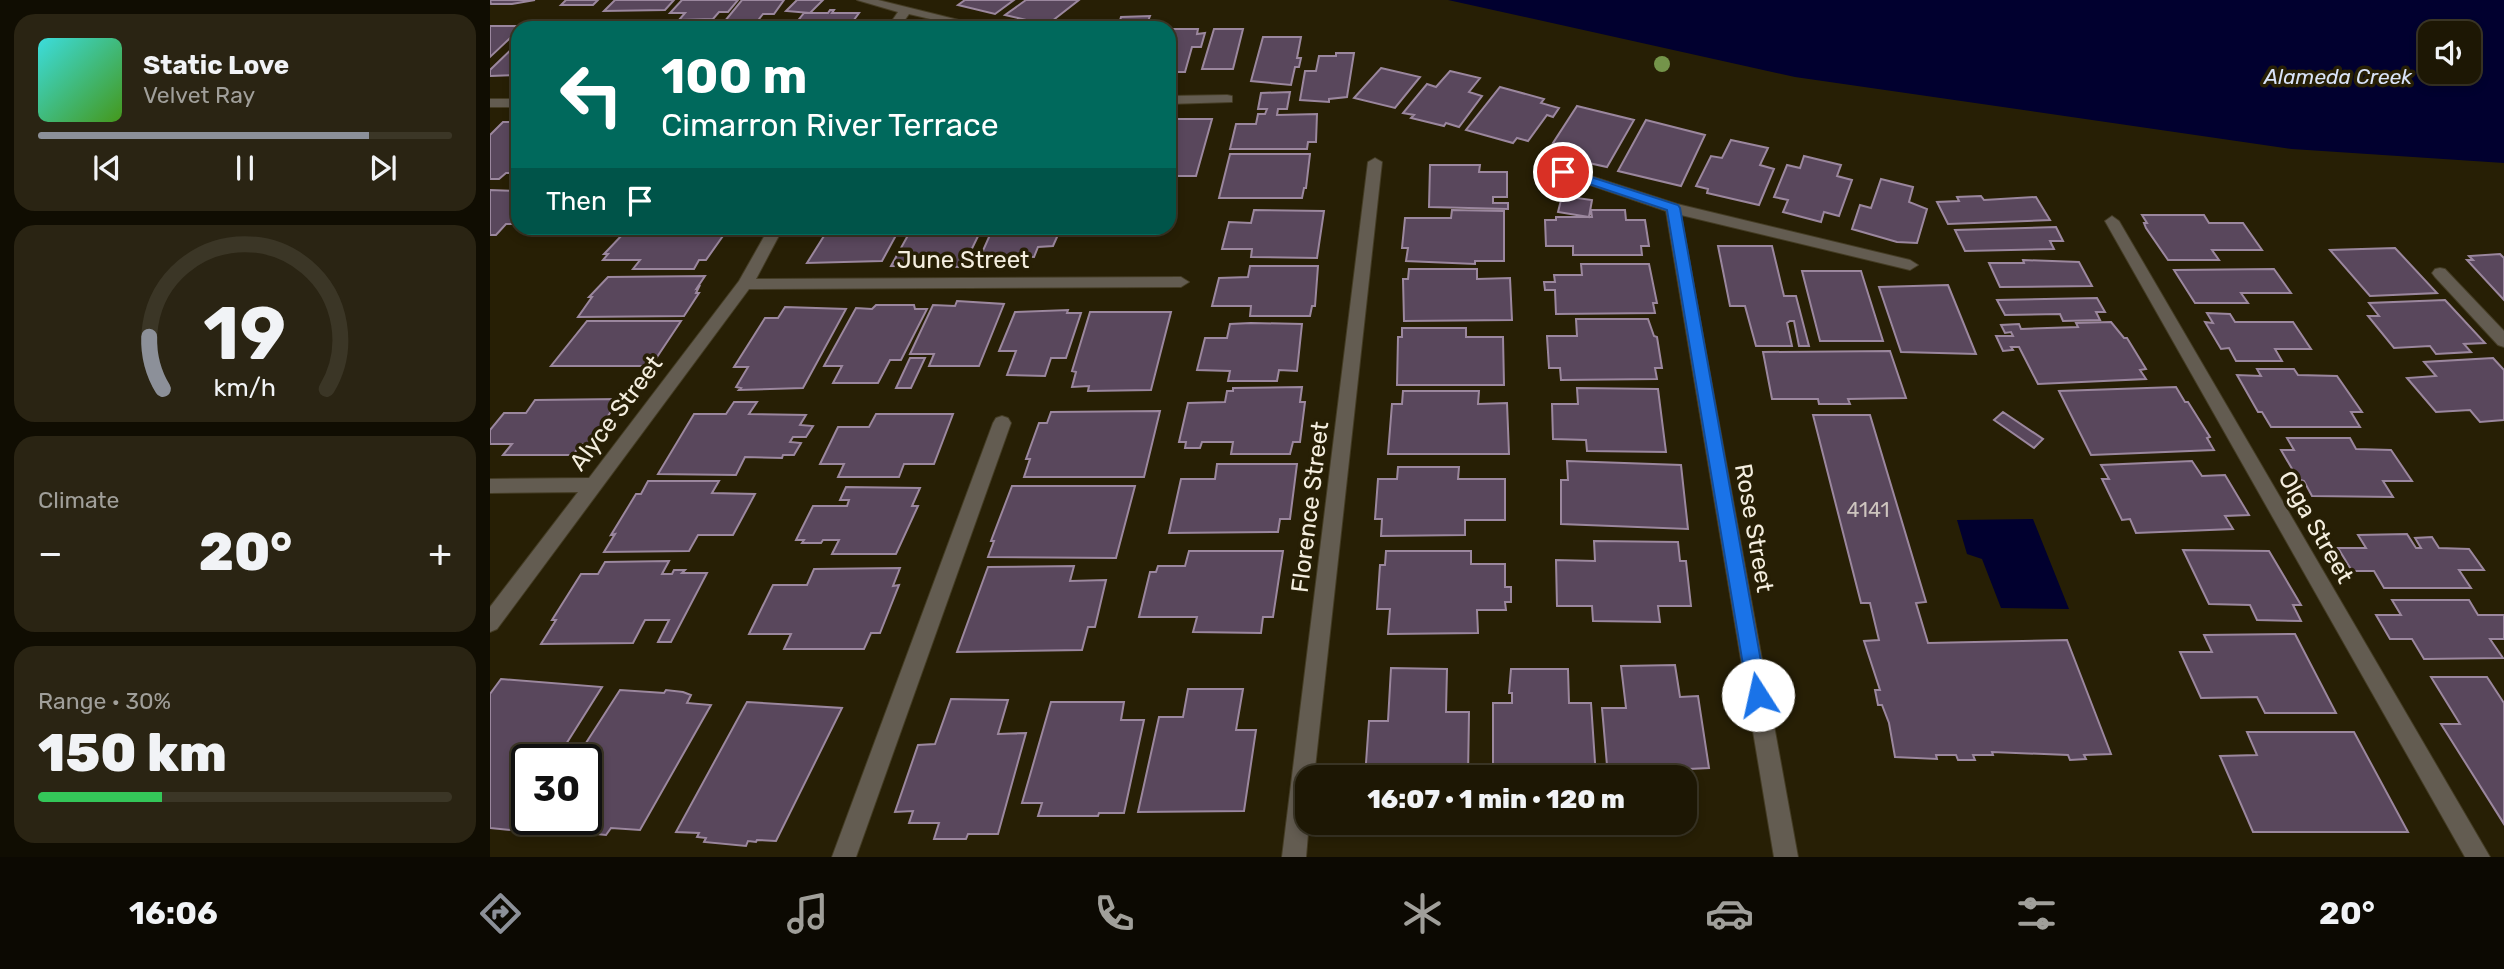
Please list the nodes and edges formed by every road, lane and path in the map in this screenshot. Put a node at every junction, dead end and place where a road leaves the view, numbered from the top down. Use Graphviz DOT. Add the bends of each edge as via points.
graph roads {
  1 [pos="863,0"];
  2 [pos="904,12"];
  3 [pos="898,21"];
  4 [pos="950,21"];
  5 [pos="1227,99"];
  6 [pos="1176,100"];
  7 [pos="490,103"];
  8 [pos="511,103"];
  9 [pos="1375,162"];
  10 [pos="1563,172"];
  11 [pos="1673,208"];
  12 [pos="2112,221"];
  13 [pos="772,235"];
  14 [pos="1910,265"];
  15 [pos="2440,273"];
  16 [pos="1181,282"];
  17 [pos="745,284"];
  18 [pos="2504,341"];
  19 [pos="1002,423"];
  20 [pos="596,485"];
  21 [pos="490,486"];
  22 [pos="490,623"];
  23 [pos="844,857"];
  24 [pos="1294,857"];
  25 [pos="1786,857"];
  26 [pos="2478,857"];
  1 -- 2 [label="street"];
  2 -- 3 [label="street"];
  2 -- 4 [label="street"];
  5 -- 6 [label="street"];
  7 -- 8 [label="street"];
  9 -- 24 [label="street, Florence Street"];
  10 -- 11 [label="street"];
  11 -- 14 [label="street"];
  11 -- 25 [label="street, Rose Street"];
  12 -- 26 [label="street, Olga Street"];
  13 -- 17 [label="street, Alyce Street"];
  15 -- 18 [label="street"];
  16 -- 17 [label="street, June Street"];
  17 -- 20 [label="street, Alyce Street"];
  19 -- 23 [label="street"];
  20 -- 21 [label="street"];
  20 -- 22 [label="street, Alyce Street"];
}
